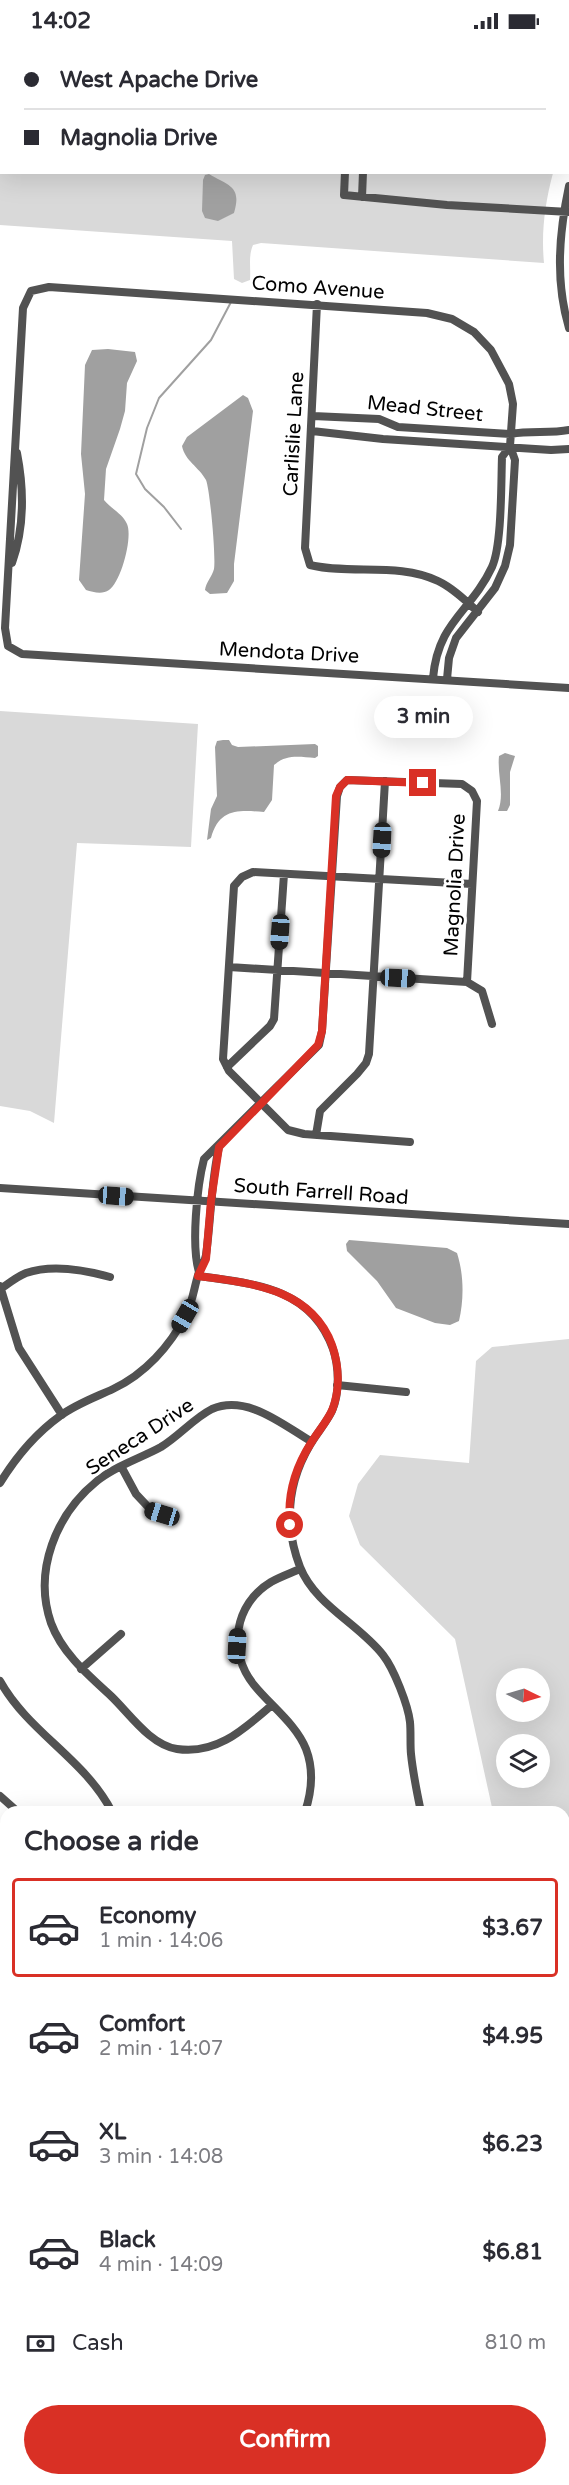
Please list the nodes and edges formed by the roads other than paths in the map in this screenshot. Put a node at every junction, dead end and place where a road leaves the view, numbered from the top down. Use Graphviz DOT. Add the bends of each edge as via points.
graph roads {
  1 [pos="345,174"];
  2 [pos="363,174"];
  3 [pos="569,186"];
  4 [pos="362,197"];
  5 [pos="566,212"];
  6 [pos="317,304"];
  7 [pos="569,328"];
  8 [pos="313,416"];
  9 [pos="569,430"];
  10 [pos="312,431"];
  11 [pos="511,434"];
  12 [pos="510,446"];
  13 [pos="569,448"];
  14 [pos="468,602"];
  15 [pos="478,612"];
  16 [pos="8,646"];
  17 [pos="433,678"];
  18 [pos="447,679"];
  19 [pos="569,687"];
  20 [pos="385,781"];
  21 [pos="284,874"];
  22 [pos="332,876"];
  23 [pos="380,879"];
  24 [pos="472,884"];
  25 [pos="229,967"];
  26 [pos="277,970"];
  27 [pos="326,974"];
  28 [pos="375,976"];
  29 [pos="466,982"];
  30 [pos="492,1024"];
  31 [pos="227,1066"];
  32 [pos="261,1104"];
  33 [pos="316,1135"];
  34 [pos="410,1142"];
  35 [pos="219,1147"];
  36 [pos="0,1188"];
  37 [pos="198,1200"];
  38 [pos="211,1201"];
  39 [pos="569,1224"];
  40 [pos="199,1274"];
  41 [pos="110,1277"];
  42 [pos="1,1287"];
  43 [pos="337,1385"];
  44 [pos="406,1392"];
  45 [pos="62,1415"];
  46 [pos="312,1442"];
  47 [pos="122,1468"];
  48 [pos="0,1483"];
  49 [pos="174,1517"];
  50 [pos="300,1569"];
  51 [pos="122,1634"];
  52 [pos="81,1668"];
  53 [pos="0,1681"];
  54 [pos="272,1705"];
  55 [pos="108,1806"];
  56 [pos="306,1806"];
  57 [pos="421,1806"];
  1 -- 4 [label="street" via="344,195"];
  2 -- 4 [label="street"];
  3 -- 5 [label="street"];
  4 -- 5 [label="street"];
  5 -- 7 [label="street" via="560,247"];
  6 -- 8 [label="street, Carlislie Lane"];
  6 -- 11 [label="street, Como Avenue" via="427,313 452,319 474,332 491,350 509,384 513,404"];
  6 -- 16 [label="street, Como Avenue" via="49,287 31,291 23,308 15,441 22,478 19,543 8,573"];
  8 -- 10 [label="street, Carlislie Lane"];
  8 -- 11 [label="street, Mead Street" via="379,420 398,427"];
  9 -- 11 [label="street, Mead Street"];
  10 -- 12 [label="street, Mead Street"];
  10 -- 14 [label="street, Carlislie Lane" via="305,548 310,565 419,574 440,581"];
  11 -- 12 [label="street, Como Avenue"];
  12 -- 13 [label="street, Mead Street"];
  12 -- 14 [label="street" via="502,457 494,564"];
  12 -- 15 [label="street" via="515,460 510,545 495,588"];
  14 -- 15 [label="street"];
  14 -- 17 [label="street" via="449,625 438,648"];
  15 -- 18 [label="street" via="456,638"];
  16 -- 17 [label="street, Mendota Drive" via="22,654"];
  17 -- 18 [label="street, Mendota Drive"];
  18 -- 19 [label="street, Mendota Drive"];
  20 -- 22 [label="street, Magnolia Drive" via="347,780 340,787 336,796"];
  20 -- 23 [label="street"];
  20 -- 24 [label="street, Magnolia Drive" via="462,784 471,791 477,801"];
  21 -- 22 [label="street"];
  21 -- 25 [label="street" via="253,872 234,886"];
  21 -- 26 [label="street"];
  22 -- 23 [label="street"];
  22 -- 27 [label="street, Magnolia Drive"];
  23 -- 24 [label="street"];
  23 -- 28 [label="street"];
  24 -- 29 [label="street, Magnolia Drive"];
  25 -- 26 [label="street"];
  25 -- 31 [label="street" via="224,1059"];
  26 -- 27 [label="street"];
  26 -- 31 [label="street" via="274,1019"];
  27 -- 28 [label="street"];
  27 -- 32 [label="street, Magnolia Drive" via="318,1045"];
  28 -- 29 [label="street"];
  28 -- 33 [label="street" via="366,1063 320,1112"];
  29 -- 30 [label="street" via="482,991"];
  31 -- 32 [label="street"];
  32 -- 33 [label="street" via="288,1130"];
  32 -- 35 [label="street, Magnolia Drive"];
  33 -- 34 [label="street"];
  35 -- 37 [label="street, Magnolia Drive" via="204,1159"];
  35 -- 38 [label="street"];
  36 -- 37 [label="street, South Farrell Road"];
  37 -- 38 [label="street, South Farrell Road"];
  37 -- 40 [label="street, Magnolia Drive" via="195,1258"];
  38 -- 39 [label="street, South Farrell Road"];
  38 -- 40 [label="street" via="206,1259"];
  40 -- 43 [label="street" via="258,1284 293,1298 312,1313 329,1337 337,1362"];
  40 -- 45 [label="street" via="185,1316 159,1355 116,1388"];
  41 -- 42 [label="street" via="46,1269 24,1273"];
  42 -- 45 [label="street" via="19,1348"];
  43 -- 44 [label="street"];
  43 -- 46 [label="street" via="333,1408"];
  45 -- 48 [label="street" via="36,1436"];
  46 -- 47 [label="street, Seneca Drive" via="246,1406 230,1406 212,1409 175,1438"];
  46 -- 50 [label="street" via="292,1485 289,1511"];
  47 -- 49 [label="street" via="135,1494 151,1510"];
  47 -- 52 [label="street, Seneca Drive" via="99,1479 74,1502 56,1532 47,1562 45,1591 51,1623"];
  50 -- 54 [label="street" via="270,1582 252,1598 238,1625 237,1646 242,1666"];
  50 -- 57 [label="street" via="328,1605 384,1657 410,1721 413,1770"];
  51 -- 52 [label="street"];
  52 -- 54 [label="street, Seneca Drive" via="145,1733 176,1749 208,1748 237,1735"];
  53 -- 55 [label="street" via="27,1720 88,1775"];
  54 -- 56 [label="street" via="294,1728 306,1749 313,1777"];
}
